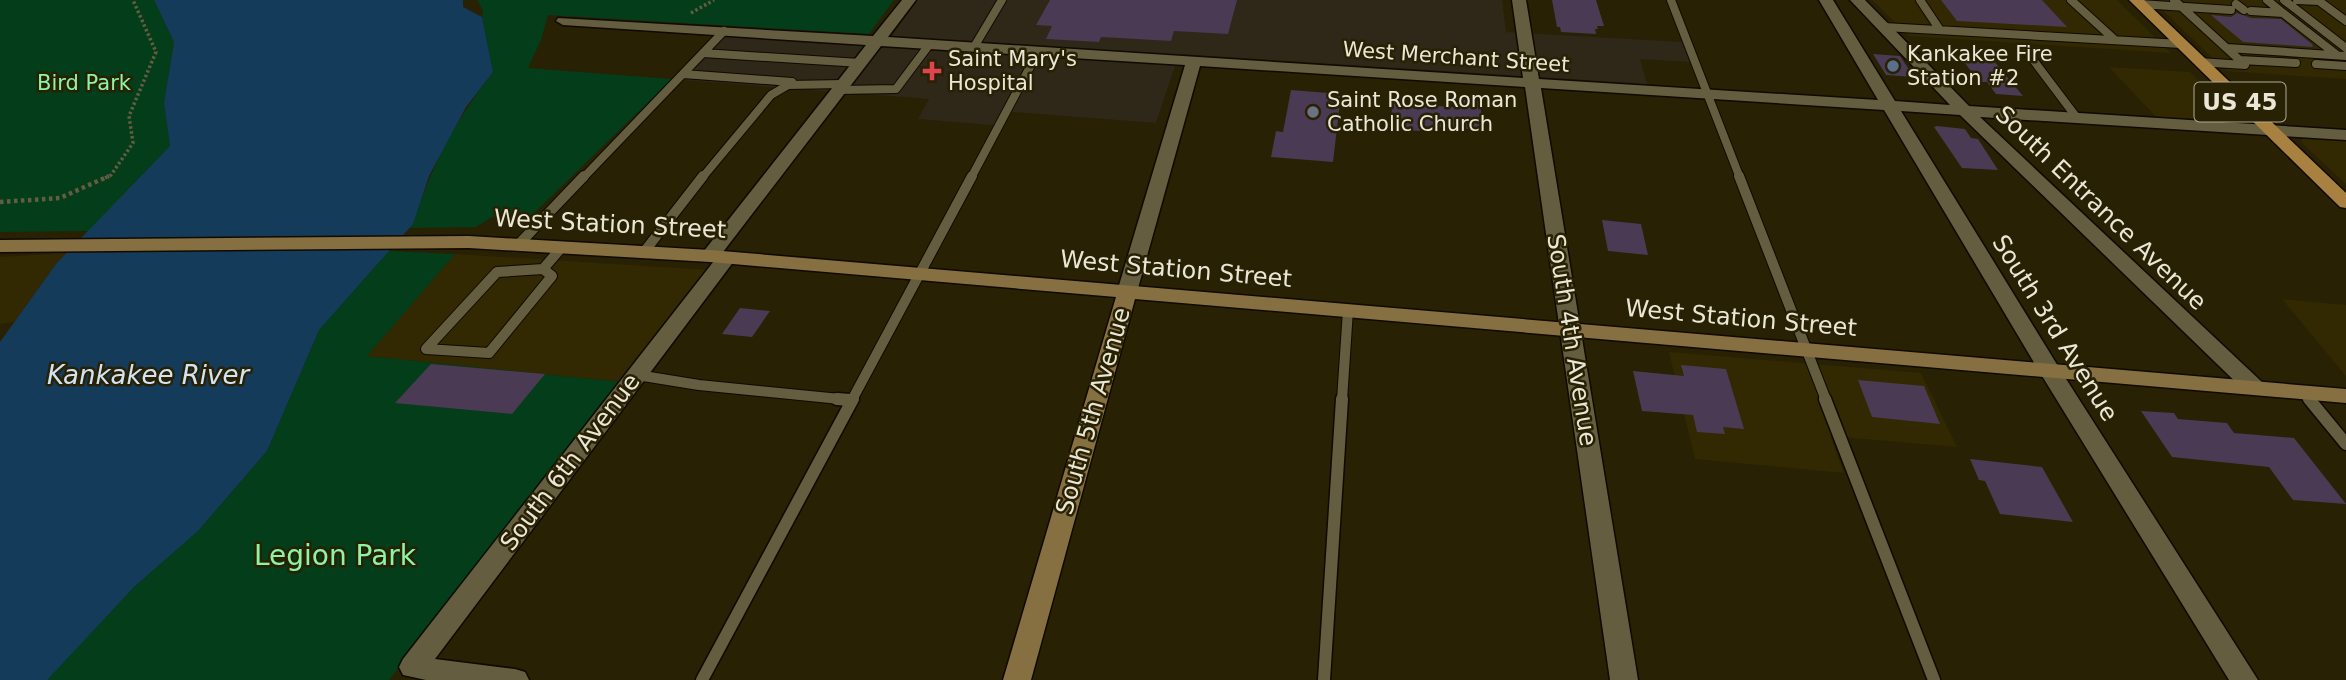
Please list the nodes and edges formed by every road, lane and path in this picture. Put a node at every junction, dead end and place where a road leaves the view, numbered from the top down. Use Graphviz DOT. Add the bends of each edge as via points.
graph roads {
  1 [pos="133,0"];
  2 [pos="909,0"];
  3 [pos="1002,0"];
  4 [pos="1519,0"];
  5 [pos="1671,0"];
  6 [pos="1826,0"];
  7 [pos="1857,0"];
  8 [pos="1920,0"];
  9 [pos="2071,0"];
  10 [pos="2174,0"];
  11 [pos="2267,0"];
  12 [pos="2284,0"];
  13 [pos="2297,0"];
  14 [pos="2319,1"];
  15 [pos="2138,2"];
  16 [pos="2208,2"];
  17 [pos="2181,6"];
  18 [pos="2216,9"];
  19 [pos="2283,13"];
  20 [pos="563,21"];
  21 [pos="2346,21"];
  22 [pos="1884,27"];
  23 [pos="1940,30"];
  24 [pos="724,32"];
  25 [pos="2115,40"];
  26 [pos="877,41"];
  27 [pos="2181,44"];
  28 [pos="929,45"];
  29 [pos="974,47"];
  30 [pos="2227,48"];
  31 [pos="2346,48"];
  32 [pos="2025,50"];
  33 [pos="1038,51"];
  34 [pos="704,52"];
  35 [pos="2341,55"];
  36 [pos="2239,60"];
  37 [pos="1194,61"];
  38 [pos="860,62"];
  39 [pos="2199,62"];
  40 [pos="2296,63"];
  41 [pos="2316,64"];
  42 [pos="2346,66"];
  43 [pos="683,74"];
  44 [pos="816,83"];
  45 [pos="1533,83"];
  46 [pos="841,87"];
  47 [pos="1707,94"];
  48 [pos="1888,106"];
  49 [pos="1965,111"];
  50 [pos="2077,118"];
  51 [pos="2269,130"];
  52 [pos="2346,135"];
  53 [pos="0,202"];
  54 [pos="2346,203"];
  55 [pos="517,245"];
  56 [pos="0,246"];
  57 [pos="562,247"];
  58 [pos="645,252"];
  59 [pos="719,257"];
  60 [pos="543,268"];
  61 [pos="917,274"];
  62 [pos="1127,292"];
  63 [pos="1348,310"];
  64 [pos="1570,330"];
  65 [pos="1806,350"];
  66 [pos="2050,371"];
  67 [pos="637,375"];
  68 [pos="2255,388"];
  69 [pos="2304,393"];
  70 [pos="2346,396"];
  71 [pos="850,400"];
  72 [pos="2346,444"];
  73 [pos="515,680"];
  74 [pos="702,680"];
  75 [pos="1017,680"];
  76 [pos="1324,680"];
  77 [pos="1624,680"];
  78 [pos="1934,680"];
  79 [pos="2244,680"];
  1 -- 53 [label="path" via="156,52 129,116 133,142 111,175 60,198"];
  2 -- 26 [label="street, South 6th Avenue"];
  3 -- 29 [label="lane"];
  4 -- 45 [label="street, South 4th Avenue"];
  5 -- 47 [label="lane"];
  6 -- 48 [label="street, South 3rd Avenue"];
  7 -- 22 [label="street, South Entrance Avenue"];
  8 -- 23 [label="lane"];
  9 -- 25 [label="lane"];
  10 -- 17 [label="lane"];
  11 -- 19 [label="lane"];
  12 -- 31 [label="lane"];
  13 -- 14 [label="lane"];
  14 -- 21 [label="lane"];
  15 -- 17 [label="lane"];
  15 -- 27 [label="main road, US 45"];
  16 -- 18 [label="lane"];
  17 -- 18 [label="lane"];
  17 -- 30 [label="lane"];
  18 -- 19 [label="lane"];
  19 -- 35 [label="lane"];
  20 -- 24 [label="street, West Merchant Street"];
  22 -- 23 [label="lane"];
  22 -- 49 [label="street, South Entrance Avenue"];
  23 -- 25 [label="lane"];
  24 -- 26 [label="street, West Merchant Street"];
  24 -- 34 [label="lane"];
  25 -- 27 [label="lane"];
  26 -- 28 [label="street, West Merchant Street"];
  26 -- 38 [label="street, South 6th Avenue"];
  27 -- 39 [label="main road, US 45"];
  28 -- 29 [label="street, West Merchant Street"];
  28 -- 46 [label="lane" via="896,89"];
  29 -- 33 [label="street, West Merchant Street"];
  30 -- 35 [label="lane"];
  30 -- 36 [label="lane"];
  32 -- 50 [label="lane"];
  33 -- 37 [label="street, West Merchant Street"];
  33 -- 61 [label="lane"];
  34 -- 38 [label="lane"];
  34 -- 43 [label="lane"];
  36 -- 39 [label="lane" via="2245,65"];
  36 -- 40 [label="lane"];
  37 -- 45 [label="street, West Merchant Street"];
  37 -- 62 [label="street, South 5th Avenue"];
  38 -- 46 [label="street, South 6th Avenue"];
  39 -- 51 [label="main road, US 45"];
  41 -- 42 [label="lane"];
  43 -- 44 [label="lane"];
  43 -- 55 [label="lane"];
  44 -- 46 [label="lane"];
  44 -- 58 [label="lane" via="788,85 771,95"];
  45 -- 47 [label="street, West Merchant Street"];
  45 -- 64 [label="street, South 4th Avenue"];
  46 -- 59 [label="street, South 6th Avenue"];
  47 -- 48 [label="street, West Merchant Street"];
  47 -- 65 [label="lane"];
  48 -- 49 [label="street, West Merchant Street"];
  48 -- 66 [label="street, South 3rd Avenue"];
  49 -- 50 [label="street, West Merchant Street"];
  49 -- 68 [label="street, South Entrance Avenue"];
  50 -- 51 [label="street, West Merchant Street"];
  51 -- 52 [label="street, West Merchant Street"];
  51 -- 54 [label="main road, US 45"];
  55 -- 56 [label="main road, West Station Street"];
  55 -- 57 [label="main road, West Station Street"];
  57 -- 58 [label="main road, West Station Street"];
  57 -- 60 [label="lane"];
  58 -- 59 [label="main road, West Station Street"];
  59 -- 61 [label="main road, West Station Street"];
  59 -- 67 [label="street, South 6th Avenue"];
  60 -- 60 [label="lane" via="497,272 426,349 489,353 552,276"];
  61 -- 62 [label="main road, West Station Street"];
  61 -- 71 [label="lane"];
  62 -- 63 [label="main road, West Station Street"];
  62 -- 75 [label="main road, South 5th Avenue"];
  63 -- 64 [label="main road, West Station Street"];
  63 -- 76 [label="lane"];
  64 -- 65 [label="main road, West Station Street"];
  64 -- 77 [label="street, South 4th Avenue"];
  65 -- 66 [label="main road, West Station Street"];
  65 -- 78 [label="lane"];
  66 -- 68 [label="main road, West Station Street"];
  66 -- 79 [label="street, South 3rd Avenue"];
  67 -- 71 [label="lane"];
  67 -- 73 [label="street, South 6th Avenue" via="413,667"];
  68 -- 69 [label="main road, West Station Street"];
  69 -- 70 [label="main road, West Station Street"];
  69 -- 72 [label="lane"];
  71 -- 74 [label="lane"];
}
